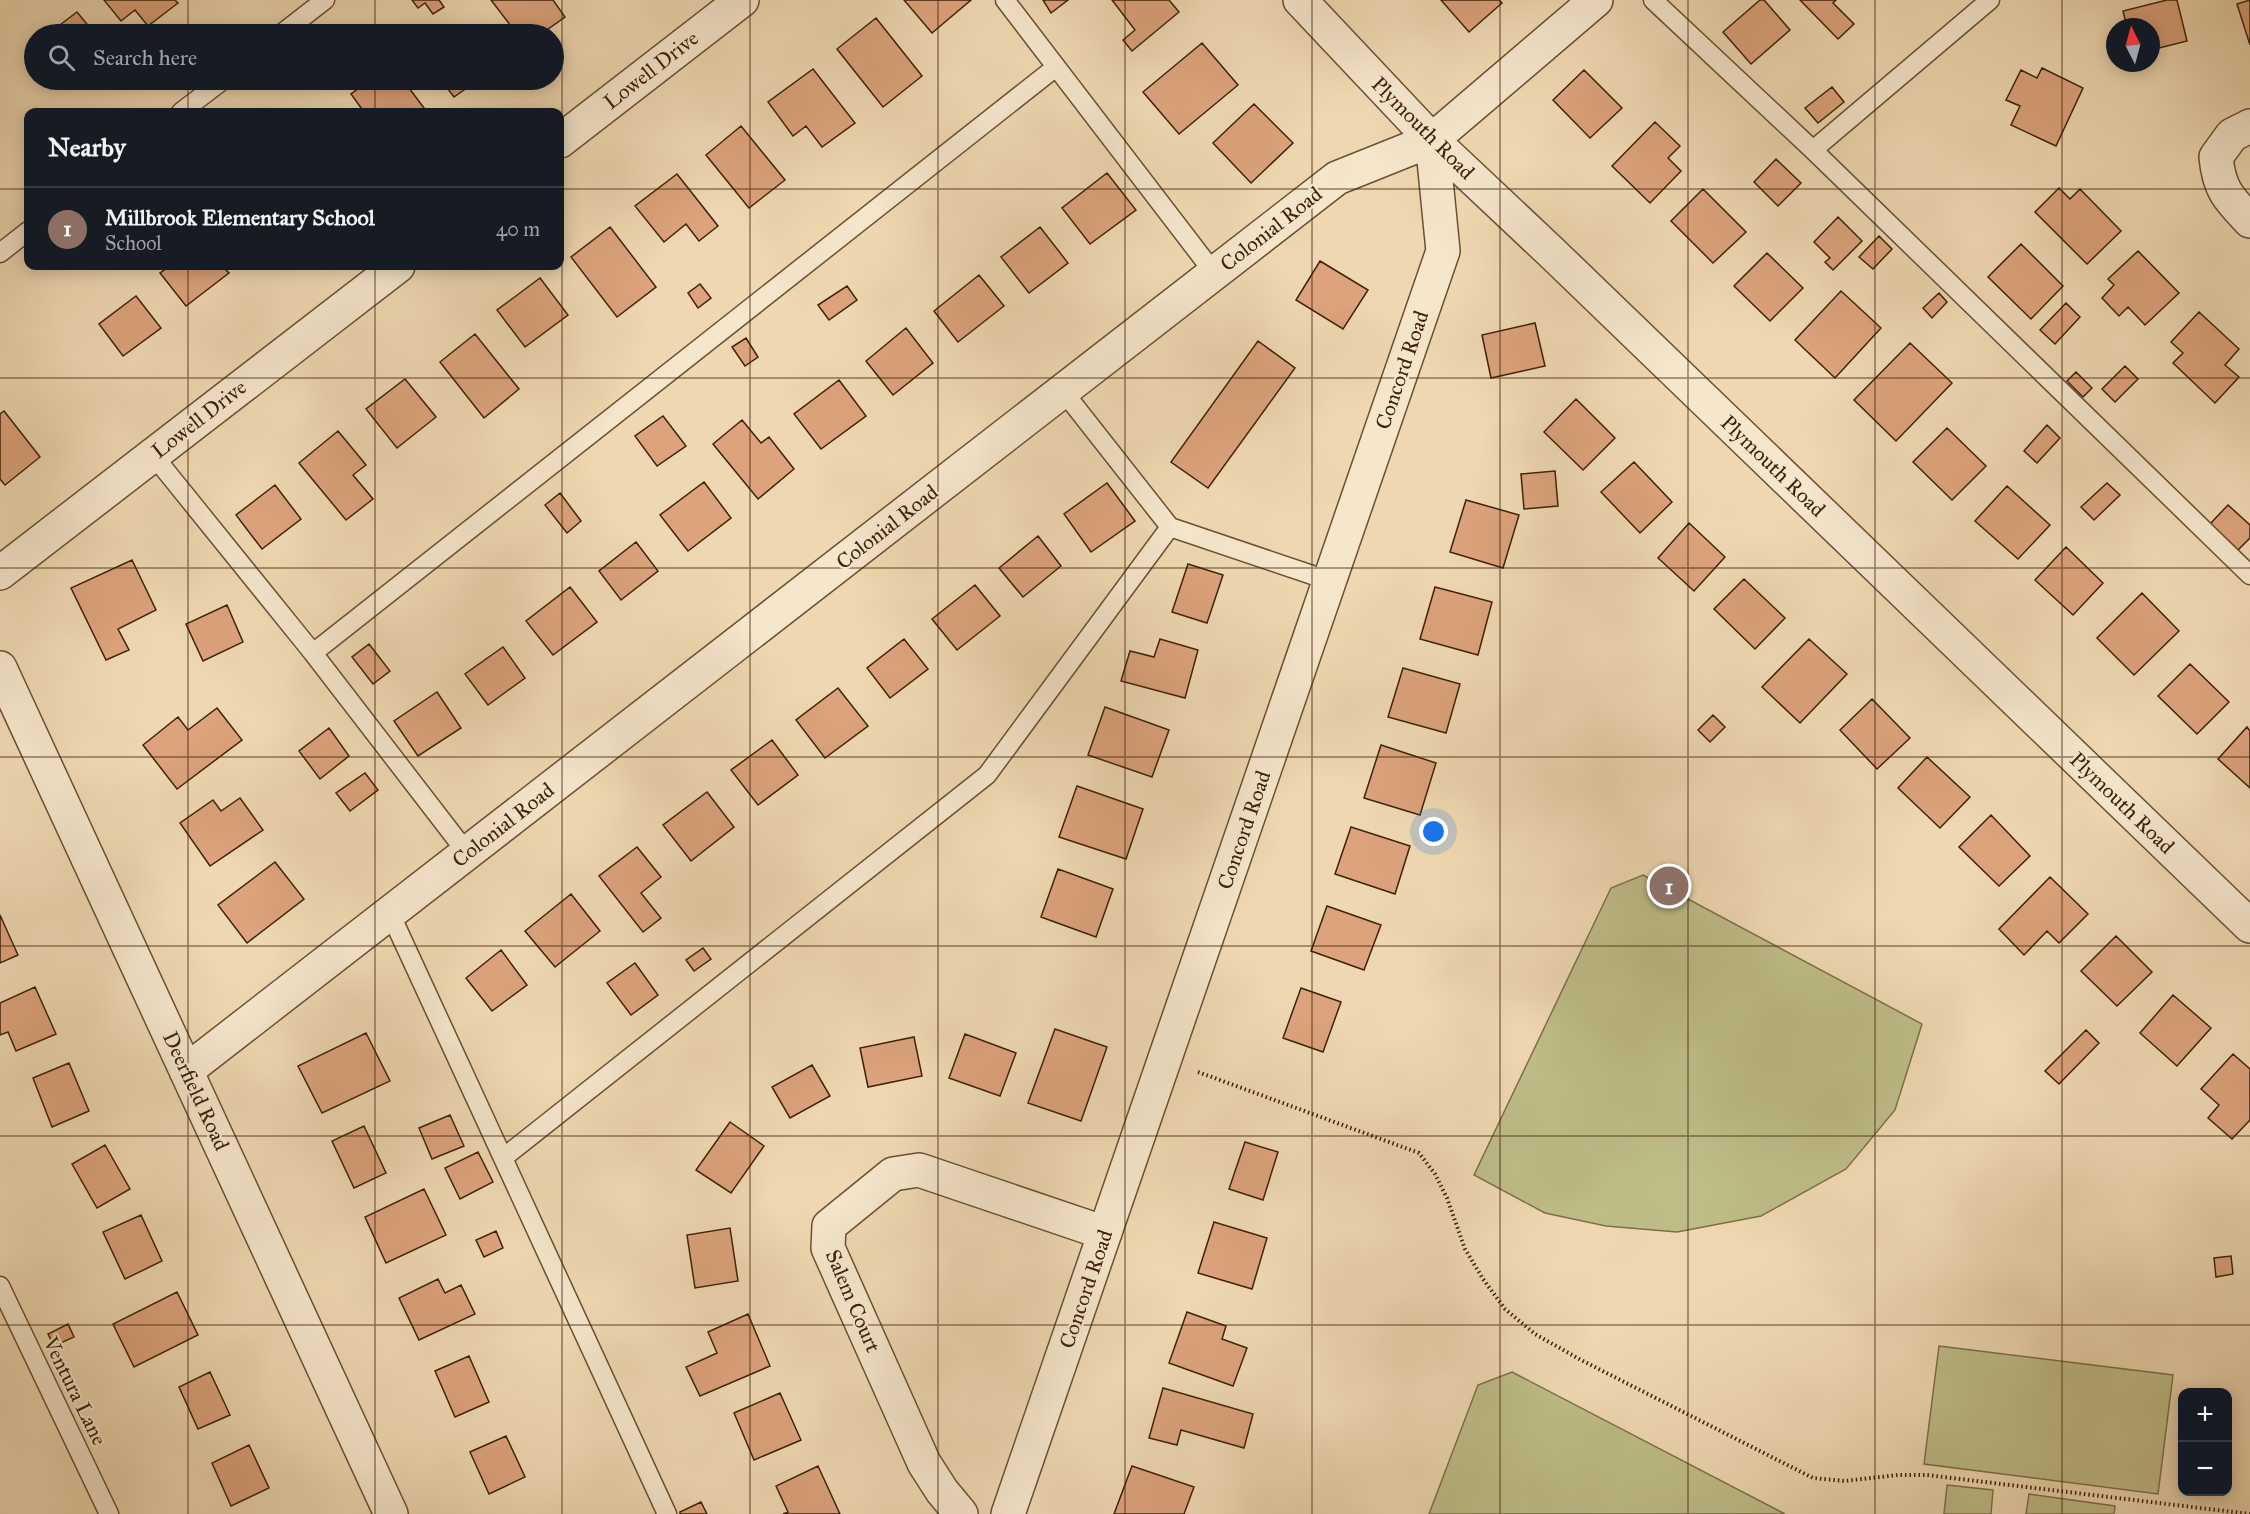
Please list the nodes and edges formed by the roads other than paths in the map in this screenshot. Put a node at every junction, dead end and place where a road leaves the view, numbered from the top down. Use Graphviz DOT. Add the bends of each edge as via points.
graph roads {
  1 [pos="325,0"];
  2 [pos="742,0"];
  3 [pos="1005,0"];
  4 [pos="1300,0"];
  5 [pos="1596,0"];
  6 [pos="1653,0"];
  7 [pos="1990,0"];
  8 [pos="294,24"];
  9 [pos="1056,67"];
  10 [pos="210,90"];
  11 [pos="186,108"];
  12 [pos="2250,126"];
  13 [pos="564,138"];
  14 [pos="1432,140"];
  15 [pos="1813,150"];
  16 [pos="2250,220"];
  17 [pos="24,234"];
  18 [pos="0,253"];
  19 [pos="393,270"];
  20 [pos="1214,273"];
  21 [pos="1062,391"];
  22 [pos="153,455"];
  23 [pos="1170,527"];
  24 [pos="0,573"];
  25 [pos="2250,575"];
  26 [pos="1329,581"];
  27 [pos="313,653"];
  28 [pos="0,668"];
  29 [pos="466,853"];
  30 [pos="390,913"];
  31 [pos="2250,926"];
  32 [pos="186,1071"];
  33 [pos="503,1158"];
  34 [pos="1105,1233"];
  35 [pos="0,1286"];
  36 [pos="109,1514"];
  37 [pos="391,1514"];
  38 [pos="667,1514"];
  39 [pos="961,1514"];
  40 [pos="1008,1514"];
  1 -- 8 [label="lane"];
  2 -- 13 [label="street, Lowell Drive"];
  3 -- 9 [label="lane"];
  4 -- 14 [label="street, Plymouth Road"];
  5 -- 14 [label="street, Colonial Road"];
  6 -- 15 [label="lane"];
  7 -- 15 [label="lane"];
  9 -- 20 [label="lane"];
  9 -- 27 [label="lane"];
  10 -- 11 [label="lane"];
  12 -- 16 [label="street" via="2232,135 2216,157 2218,179"];
  14 -- 20 [label="street, Colonial Road" via="1337,178"];
  14 -- 26 [label="street, Concord Road" via="1443,251"];
  14 -- 31 [label="street, Plymouth Road"];
  15 -- 25 [label="lane"];
  17 -- 18 [label="lane"];
  19 -- 22 [label="street, Lowell Drive"];
  20 -- 21 [label="street, Colonial Road"];
  21 -- 23 [label="lane"];
  21 -- 29 [label="street, Colonial Road"];
  22 -- 24 [label="street, Lowell Drive"];
  22 -- 27 [label="lane"];
  23 -- 26 [label="lane"];
  23 -- 33 [label="lane" via="987,775"];
  26 -- 34 [label="street, Concord Road"];
  27 -- 29 [label="lane"];
  28 -- 32 [label="street, Deerfield Road"];
  29 -- 30 [label="street, Colonial Road"];
  30 -- 32 [label="street, Colonial Road"];
  30 -- 33 [label="lane"];
  32 -- 37 [label="street, Deerfield Road"];
  33 -- 38 [label="lane"];
  34 -- 39 [label="street, Salem Court" via="919,1170 893,1174 830,1226 828,1248 924,1463"];
  34 -- 40 [label="street, Concord Road"];
  35 -- 36 [label="lane, Ventura Lane"];
}
